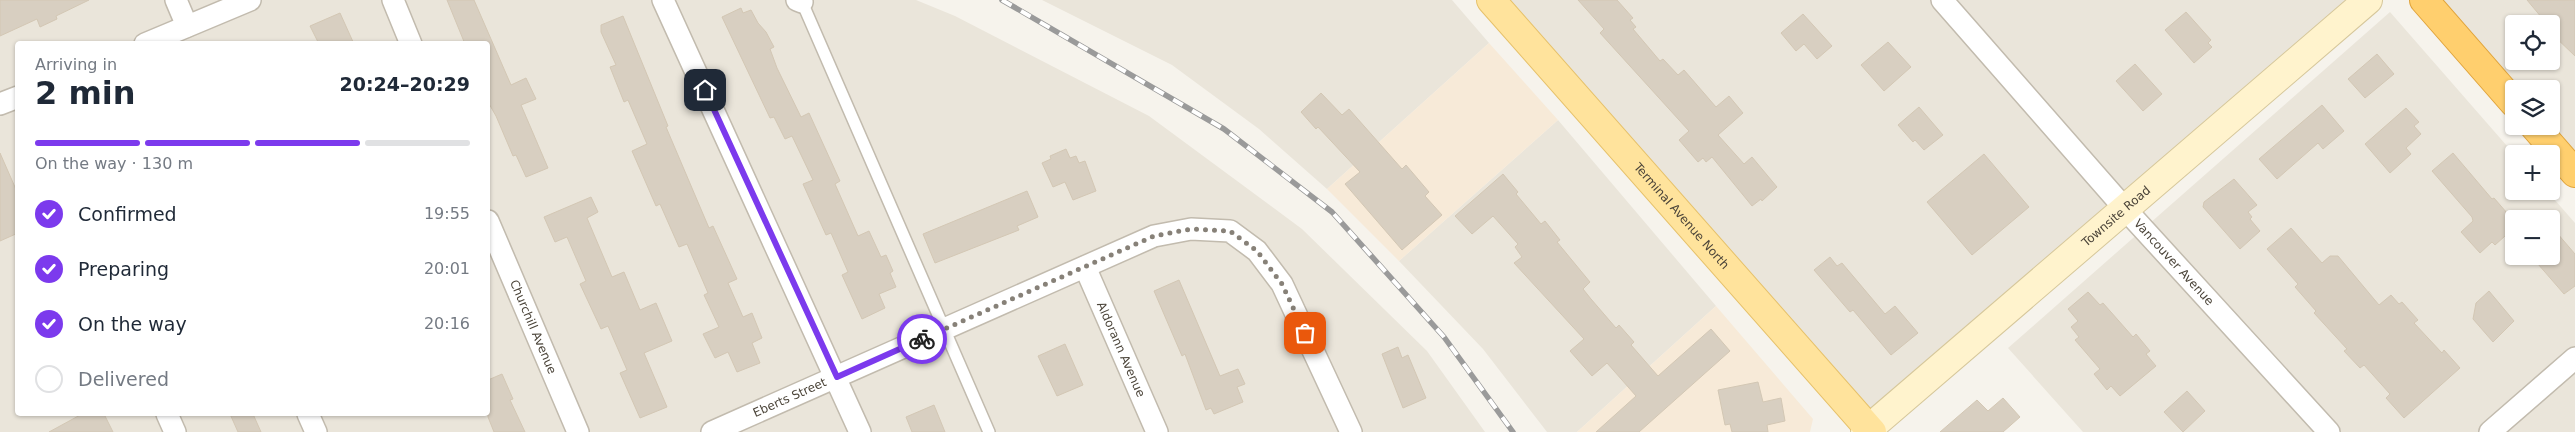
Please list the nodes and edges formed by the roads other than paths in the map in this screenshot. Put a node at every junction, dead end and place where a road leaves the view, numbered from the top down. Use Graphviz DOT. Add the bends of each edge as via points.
graph roads {
  1 [pos="176,0"];
  2 [pos="250,0"];
  3 [pos="392,0"];
  4 [pos="664,0"];
  5 [pos="1491,0"];
  6 [pos="1942,0"];
  7 [pos="2368,0"];
  8 [pos="2424,0"];
  9 [pos="799,1"];
  10 [pos="187,26"];
  11 [pos="152,41"];
  12 [pos="410,41"];
  13 [pos="2505,93"];
  14 [pos="15,98"];
  15 [pos="0,104"];
  16 [pos="2542,135"];
  17 [pos="2575,173"];
  18 [pos="2126,210"];
  19 [pos="490,226"];
  20 [pos="1085,267"];
  21 [pos="944,329"];
  22 [pos="2575,358"];
  23 [pos="837,377"];
  24 [pos="168,416"];
  25 [pos="309,416"];
  26 [pos="1869,431"];
  27 [pos="175,432"];
  28 [pos="316,432"];
  29 [pos="578,432"];
  30 [pos="712,432"];
  31 [pos="860,432"];
  32 [pos="989,432"];
  33 [pos="1157,432"];
  34 [pos="1351,432"];
  35 [pos="2329,432"];
  36 [pos="2490,432"];
  1 -- 10 [label="street"];
  2 -- 10 [label="street"];
  3 -- 12 [label="street"];
  4 -- 23 [label="street"];
  5 -- 26 [label="main road, Terminal Avenue North"];
  6 -- 18 [label="street, Vancouver Avenue"];
  7 -- 18 [label="street, Townsite Road"];
  8 -- 13 [label="highway"];
  9 -- 21 [label="lane"];
  10 -- 11 [label="street"];
  14 -- 15 [label="street"];
  16 -- 17 [label="highway"];
  18 -- 26 [label="street, Townsite Road"];
  18 -- 35 [label="street, Vancouver Avenue"];
  19 -- 29 [label="street, Churchill Avenue"];
  20 -- 21 [label="street, Eberts Street"];
  20 -- 33 [label="street, Aldorann Avenue"];
  20 -- 34 [label="street, Eberts Street" via="1154,236 1191,229 1230,231 1257,251 1282,284"];
  21 -- 23 [label="street, Eberts Street"];
  21 -- 32 [label="lane"];
  22 -- 36 [label="street"];
  23 -- 30 [label="street, Eberts Street"];
  23 -- 31 [label="street"];
  24 -- 27 [label="street"];
  25 -- 28 [label="street"];
}
